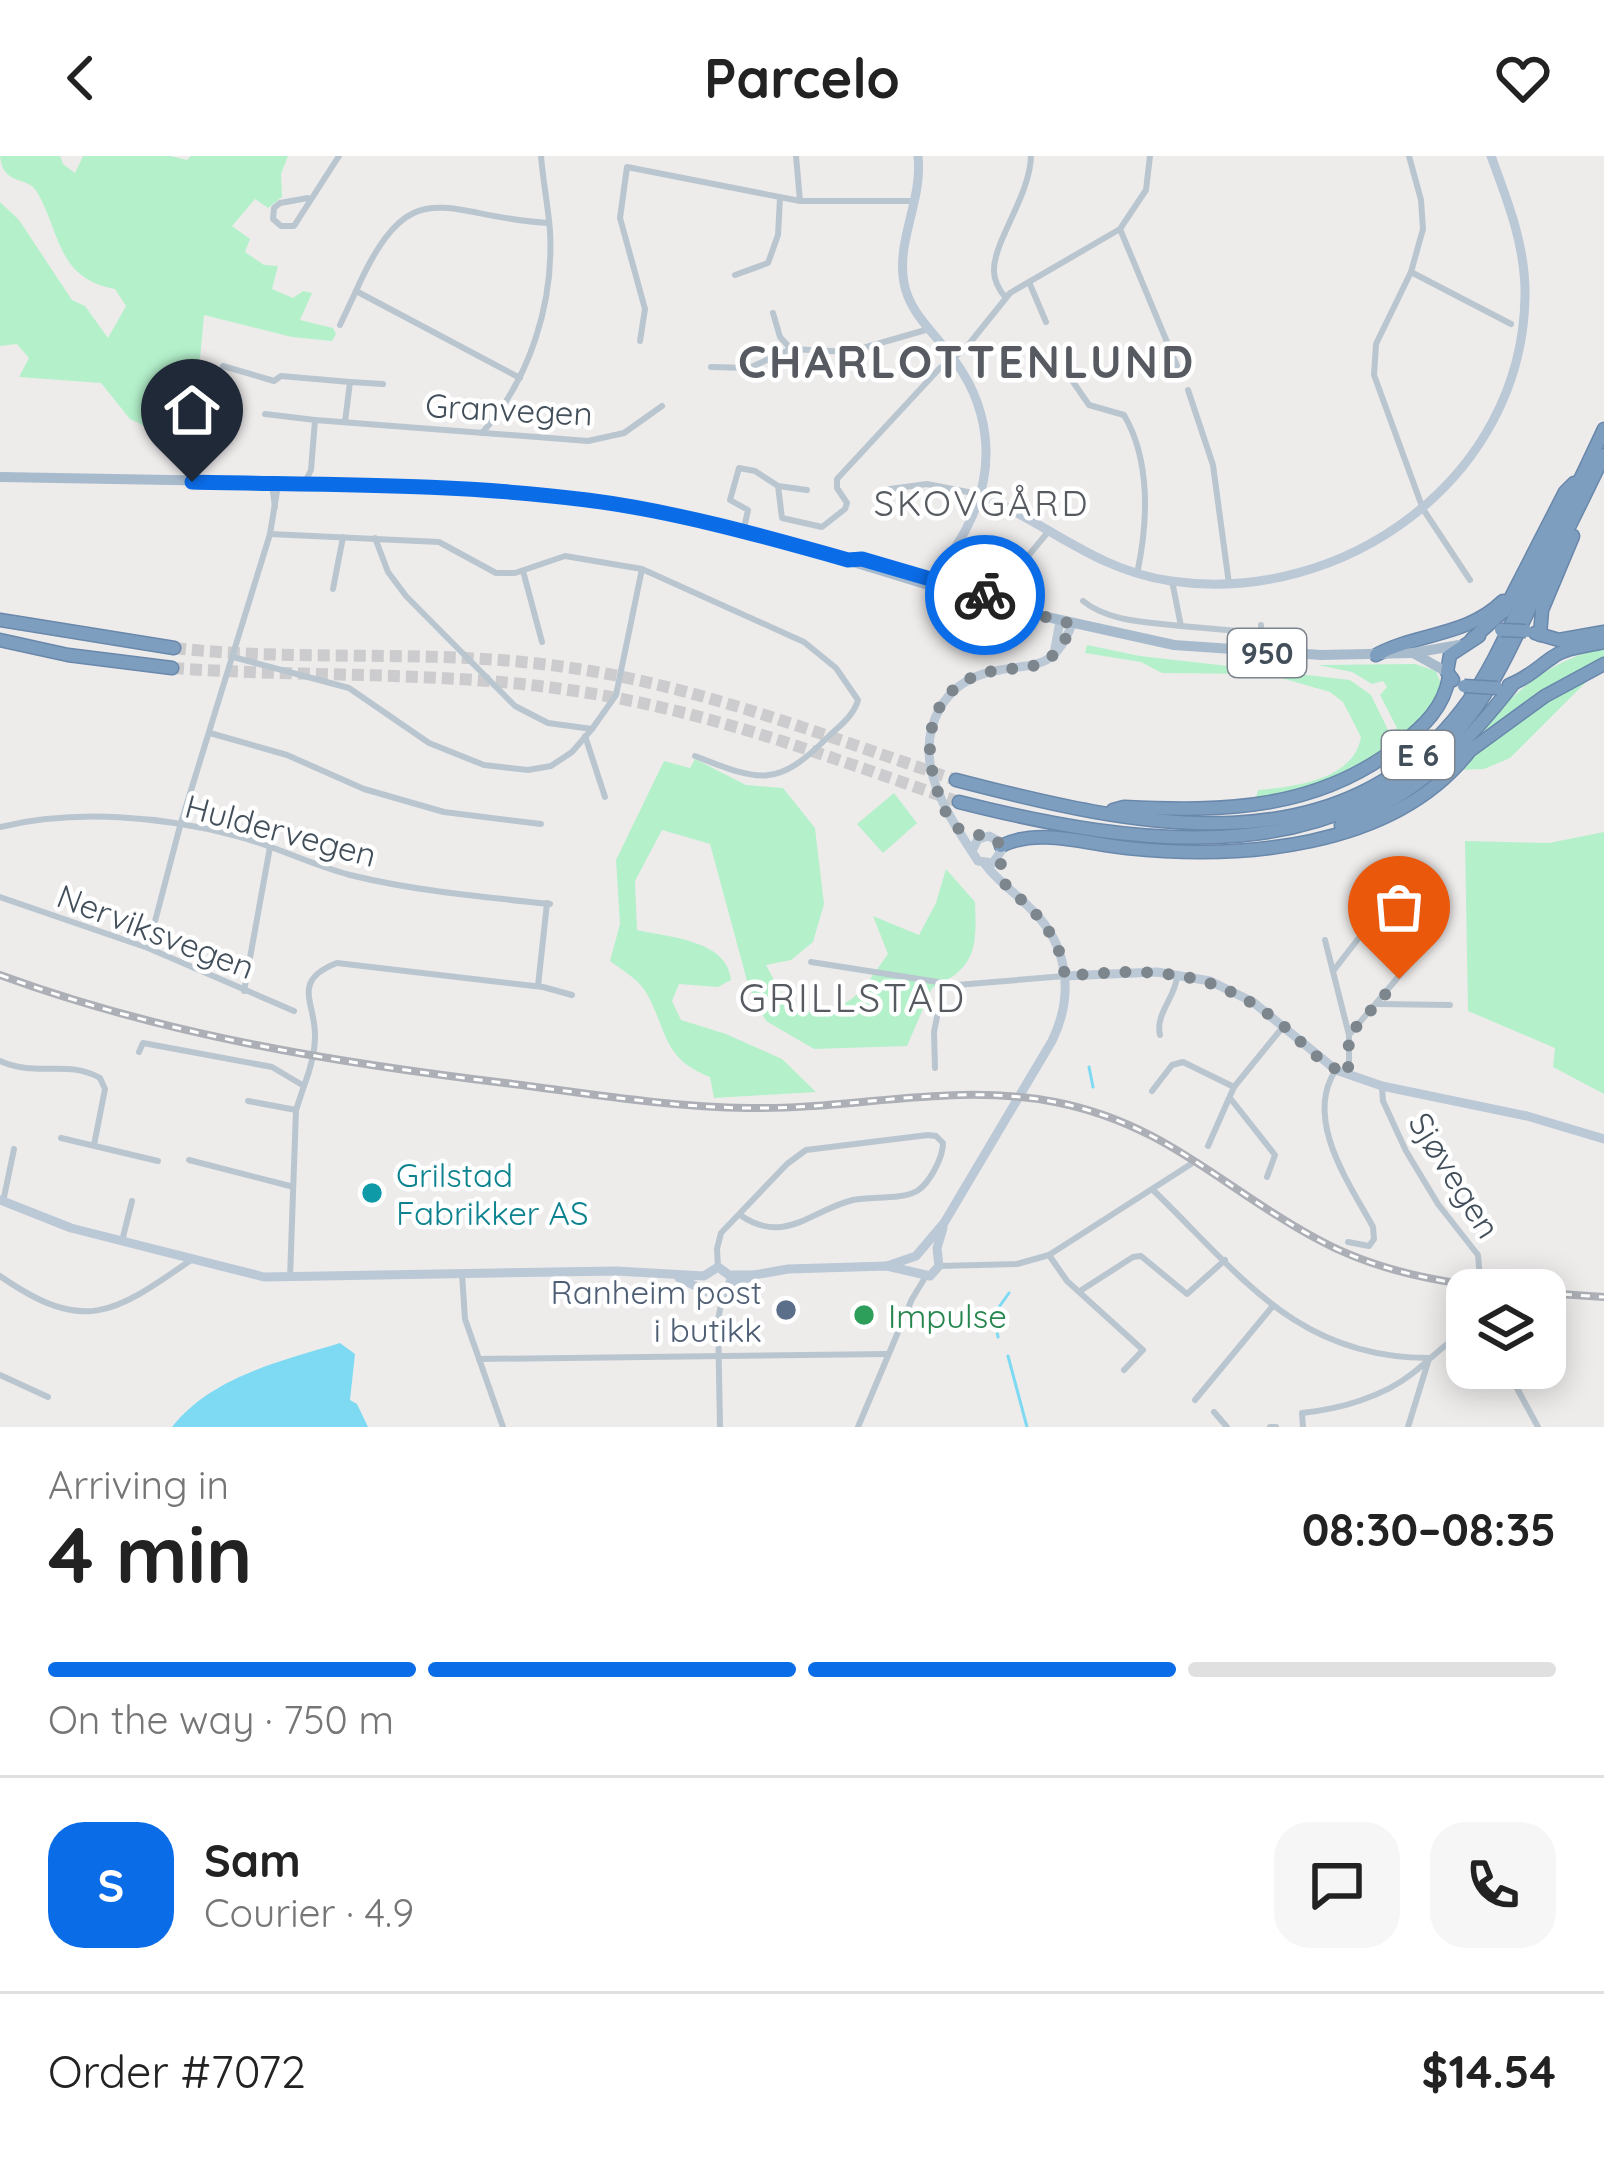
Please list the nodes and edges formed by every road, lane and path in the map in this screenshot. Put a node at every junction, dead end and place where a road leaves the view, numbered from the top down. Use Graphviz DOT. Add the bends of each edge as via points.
graph roads {
  1 [pos="339,156"];
  2 [pos="542,156"];
  3 [pos="796,156"];
  4 [pos="918,156"];
  5 [pos="1031,156"];
  6 [pos="1150,156"];
  7 [pos="1409,156"];
  8 [pos="1491,156"];
  9 [pos="308,198"];
  10 [pos="780,198"];
  11 [pos="800,201"];
  12 [pos="916,201"];
  13 [pos="549,223"];
  14 [pos="1120,229"];
  15 [pos="1411,272"];
  16 [pos="735,275"];
  17 [pos="1029,282"];
  18 [pos="356,291"];
  19 [pos="1006,298"];
  20 [pos="773,313"];
  21 [pos="1046,322"];
  22 [pos="1511,324"];
  23 [pos="340,326"];
  24 [pos="928,329"];
  25 [pos="640,341"];
  26 [pos="791,349"];
  27 [pos="954,359"];
  28 [pos="224,366"];
  29 [pos="711,367"];
  30 [pos="1069,376"];
  31 [pos="520,378"];
  32 [pos="1182,378"];
  33 [pos="350,382"];
  34 [pos="383,384"];
  35 [pos="1188,391"];
  36 [pos="662,406"];
  37 [pos="265,413"];
  38 [pos="315,420"];
  39 [pos="345,422"];
  40 [pos="1604,430"];
  41 [pos="482,433"];
  42 [pos="1604,454"];
  43 [pos="1588,476"];
  44 [pos="0,477"];
  45 [pos="316,480"];
  46 [pos="275,484"];
  47 [pos="778,486"];
  48 [pos="890,489"];
  49 [pos="807,490"];
  50 [pos="981,495"];
  51 [pos="1423,509"];
  52 [pos="1048,532"];
  53 [pos="743,533"];
  54 [pos="270,534"];
  55 [pos="343,537"];
  56 [pos="375,538"];
  57 [pos="1028,556"];
  58 [pos="950,562"];
  59 [pos="642,569"];
  60 [pos="523,571"];
  61 [pos="1137,574"];
  62 [pos="1470,580"];
  63 [pos="1172,581"];
  64 [pos="939,583"];
  65 [pos="1228,584"];
  66 [pos="333,589"];
  67 [pos="976,593"];
  68 [pos="1514,593"];
  69 [pos="1083,601"];
  70 [pos="1019,610"];
  71 [pos="0,620"];
  72 [pos="1066,622"];
  73 [pos="1261,625"];
  74 [pos="1181,626"];
  75 [pos="1604,632"];
  76 [pos="1536,634"];
  77 [pos="0,640"];
  78 [pos="542,642"];
  79 [pos="1465,642"];
  80 [pos="1604,642"];
  81 [pos="174,648"];
  82 [pos="1413,653"];
  83 [pos="1376,655"];
  84 [pos="233,657"];
  85 [pos="1548,659"];
  86 [pos="1604,664"];
  87 [pos="172,668"];
  88 [pos="1448,675"];
  89 [pos="1514,683"];
  90 [pos="592,729"];
  91 [pos="210,733"];
  92 [pos="585,736"];
  93 [pos="1468,753"];
  94 [pos="695,756"];
  95 [pos="1442,766"];
  96 [pos="956,780"];
  97 [pos="605,797"];
  98 [pos="959,802"];
  99 [pos="1106,812"];
  100 [pos="541,824"];
  101 [pos="180,826"];
  102 [pos="0,827"];
  103 [pos="958,828"];
  104 [pos="1250,835"];
  105 [pos="981,838"];
  106 [pos="270,847"];
  107 [pos="973,849"];
  108 [pos="1000,852"];
  109 [pos="985,864"];
  110 [pos="1428,879"];
  111 [pos="1003,882"];
  112 [pos="0,897"];
  113 [pos="1375,917"];
  114 [pos="1325,940"];
  115 [pos="148,948"];
  116 [pos="811,962"];
  117 [pos="1334,970"];
  118 [pos="1177,974"];
  119 [pos="1065,976"];
  120 [pos="944,982"];
  121 [pos="538,986"];
  122 [pos="244,991"];
  123 [pos="572,995"];
  124 [pos="1378,1004"];
  125 [pos="1450,1005"];
  126 [pos="294,1011"];
  127 [pos="1284,1026"];
  128 [pos="1160,1034"];
  129 [pos="1349,1035"];
  130 [pos="139,1052"];
  131 [pos="0,1061"];
  132 [pos="935,1068"];
  133 [pos="1336,1070"];
  134 [pos="1348,1074"];
  135 [pos="304,1086"];
  136 [pos="1382,1086"];
  137 [pos="1234,1087"];
  138 [pos="1152,1091"];
  139 [pos="1230,1098"];
  140 [pos="248,1101"];
  141 [pos="296,1110"];
  142 [pos="61,1138"];
  143 [pos="1604,1139"];
  144 [pos="94,1145"];
  145 [pos="1208,1146"];
  146 [pos="14,1149"];
  147 [pos="189,1160"];
  148 [pos="158,1161"];
  149 [pos="1191,1164"];
  150 [pos="1267,1177"];
  151 [pos="1349,1184"];
  152 [pos="291,1186"];
  153 [pos="1334,1189"];
  154 [pos="1153,1190"];
  155 [pos="2,1201"];
  156 [pos="133,1201"];
  157 [pos="740,1215"];
  158 [pos="944,1223"];
  159 [pos="122,1241"];
  160 [pos="1348,1242"];
  161 [pos="919,1254"];
  162 [pos="1049,1256"];
  163 [pos="191,1260"];
  164 [pos="1225,1260"];
  165 [pos="938,1261"];
  166 [pos="886,1266"];
  167 [pos="718,1267"];
  168 [pos="1479,1269"];
  169 [pos="462,1274"];
  170 [pos="922,1275"];
  171 [pos="0,1276"];
  172 [pos="290,1278"];
  173 [pos="728,1285"];
  174 [pos="706,1286"];
  175 [pos="1080,1291"];
  176 [pos="1272,1306"];
  177 [pos="718,1319"];
  178 [pos="1446,1345"];
  179 [pos="888,1354"];
  180 [pos="718,1356"];
  181 [pos="1429,1358"];
  182 [pos="479,1359"];
  183 [pos="1124,1370"];
  184 [pos="0,1375"];
  185 [pos="1517,1389"];
  186 [pos="47,1397"];
  187 [pos="1195,1400"];
  188 [pos="1214,1412"];
  189 [pos="503,1427"];
  190 [pos="720,1427"];
  191 [pos="857,1427"];
  192 [pos="1227,1427"];
  193 [pos="1303,1427"];
  194 [pos="1408,1427"];
  195 [pos="1538,1427"];
  1 -- 9 [label="street"];
  2 -- 13 [label="street"];
  3 -- 11 [label="street"];
  4 -- 12 [label="street"];
  5 -- 19 [label="street" via="993,268"];
  6 -- 14 [label="street" via="1146,190"];
  7 -- 15 [label="street" via="1423,229"];
  8 -- 51 [label="street" via="1522,256 1521,341 1486,436"];
  9 -- 9 [label="street" via="294,226 276,223 280,203"];
  10 -- 11 [label="street"];
  10 -- 16 [label="street" via="768,263"];
  10 -- 25 [label="street" via="627,167 619,221 645,309"];
  11 -- 12 [label="street"];
  12 -- 24 [label="street" via="903,279"];
  13 -- 18 [label="street" via="424,208 385,236"];
  13 -- 31 [label="street" via="543,313"];
  14 -- 17 [label="street"];
  14 -- 32 [label="street"];
  15 -- 22 [label="street"];
  15 -- 51 [label="street" via="1372,363"];
  17 -- 19 [label="street"];
  17 -- 21 [label="street"];
  18 -- 23 [label="street"];
  18 -- 31 [label="street"];
  19 -- 27 [label="street"];
  20 -- 26 [label="street"];
  24 -- 26 [label="street" via="849,352"];
  24 -- 27 [label="street"];
  26 -- 29 [label="street" via="748,368"];
  27 -- 47 [label="street" via="837,479 847,507 828,524 782,518"];
  27 -- 50 [label="street" via="985,428"];
  28 -- 33 [label="street, Granvegen" via="274,381"];
  30 -- 61 [label="street" via="1089,405 1124,415 1136,440 1145,524"];
  31 -- 41 [label="street"];
  33 -- 34 [label="street, Granvegen"];
  33 -- 39 [label="street"];
  35 -- 65 [label="street" via="1213,465"];
  36 -- 41 [label="street, Granvegen" via="624,433 587,441"];
  37 -- 38 [label="street, Granvegen"];
  38 -- 39 [label="street, Granvegen"];
  38 -- 45 [label="street"];
  39 -- 41 [label="street, Granvegen"];
  40 -- 43 [label="highway, E 6"];
  42 -- 43 [label="highway, E 6"];
  43 -- 68 [label="highway, E 6" via="1565,492"];
  43 -- 76 [label="highway, E 6" via="1587,504"];
  43 -- 99 [label="highway, E 6" via="1472,697 1392,776 1346,801 1275,821 1209,824"];
  43 -- 104 [label="highway, E 6" via="1493,680 1449,741 1373,799 1303,826"];
  44 -- 46 [label="main road, 950"];
  45 -- 46 [label="main road, 950"];
  45 -- 46 [label="main road, 950"];
  45 -- 53 [label="main road, 950" via="556,496"];
  46 -- 54 [label="street"];
  47 -- 49 [label="street"];
  47 -- 53 [label="street" via="737,470 730,500 748,510"];
  48 -- 50 [label="street" via="927,484"];
  50 -- 52 [label="street"];
  50 -- 58 [label="street"];
  51 -- 62 [label="street"];
  51 -- 65 [label="street" via="1319,567"];
  52 -- 57 [label="street"];
  52 -- 61 [label="street"];
  53 -- 64 [label="main road, 950"];
  54 -- 55 [label="street"];
  54 -- 84 [label="street"];
  55 -- 56 [label="street"];
  55 -- 66 [label="street"];
  56 -- 60 [label="street" via="439,542 496,573"];
  56 -- 90 [label="street" via="406,596 515,706 548,723"];
  58 -- 64 [label="street"];
  58 -- 67 [label="street"];
  59 -- 60 [label="street" via="566,556"];
  59 -- 90 [label="street" via="616,695"];
  59 -- 94 [label="street" via="804,642 858,700 803,762 779,776 761,779"];
  60 -- 78 [label="street"];
  61 -- 63 [label="street"];
  63 -- 65 [label="street"];
  63 -- 74 [label="street"];
  64 -- 67 [label="main road, 950"];
  64 -- 70 [label="main road, 950"];
  67 -- 70 [label="main road, 950"];
  68 -- 79 [label="highway, E 6"];
  68 -- 83 [label="highway, E 6" via="1471,625"];
  69 -- 74 [label="street" via="1097,613"];
  70 -- 72 [label="main road, 950"];
  71 -- 81 [label="highway"];
  72 -- 83 [label="main road, 950" via="1198,648"];
  72 -- 103 [label="street" via="1060,651 1035,666 976,676 940,709 929,760"];
  73 -- 74 [label="street" via="1261,632"];
  75 -- 76 [label="highway"];
  76 -- 79 [label="highway, bridge" via="1501,630"];
  76 -- 85 [label="highway"];
  77 -- 87 [label="highway"];
  79 -- 82 [label="main road, 950"];
  79 -- 88 [label="highway" via="1450,655"];
  80 -- 85 [label="highway"];
  82 -- 83 [label="main road, 950"];
  82 -- 88 [label="main road"];
  84 -- 91 [label="street"];
  84 -- 92 [label="street" via="349,688 429,742 484,765 551,766"];
  85 -- 89 [label="highway"];
  86 -- 93 [label="highway, E 6"];
  88 -- 89 [label="highway, bridge" via="1464,686"];
  88 -- 99 [label="highway, E 6" via="1443,701 1412,735 1331,786 1236,808"];
  89 -- 95 [label="highway, E 6"];
  90 -- 92 [label="street"];
  91 -- 100 [label="street" via="406,801"];
  91 -- 101 [label="street"];
  92 -- 97 [label="street"];
  93 -- 95 [label="highway, E 6"];
  93 -- 108 [label="highway, E 6" via="1393,810 1306,843 1173,851 1028,838"];
  95 -- 104 [label="highway, E 6" via="1388,804 1332,828 1292,838"];
  96 -- 99 [label="highway, E 6"];
  98 -- 104 [label="highway, E 6" via="1122,834"];
  101 -- 102 [label="street, Huldervegen" via="101,817"];
  101 -- 106 [label="street, Huldervegen"];
  101 -- 115 [label="street"];
  103 -- 105 [label="street"];
  103 -- 107 [label="street"];
  105 -- 107 [label="street"];
  105 -- 108 [label="street" via="994,838"];
  106 -- 121 [label="street, Huldervegen" via="382,883 548,903"];
  106 -- 122 [label="street"];
  107 -- 109 [label="street"];
  108 -- 109 [label="street"];
  108 -- 111 [label="street"];
  109 -- 111 [label="street"];
  110 -- 124 [label="street" via="1412,962"];
  111 -- 119 [label="street" via="1044,922"];
  112 -- 115 [label="street, Nerviksvegen"];
  113 -- 117 [label="street"];
  114 -- 117 [label="street"];
  115 -- 122 [label="street, Nerviksvegen"];
  116 -- 120 [label="street"];
  117 -- 129 [label="street"];
  118 -- 119 [label="street"];
  118 -- 127 [label="street" via="1236,992"];
  118 -- 128 [label="street"];
  119 -- 120 [label="street"];
  119 -- 158 [label="street" via="1052,1041"];
  120 -- 132 [label="street"];
  121 -- 123 [label="street"];
  121 -- 135 [label="street" via="380,966 322,968 307,994 315,1038"];
  122 -- 126 [label="street, Nerviksvegen"];
  124 -- 125 [label="street"];
  124 -- 129 [label="street"];
  127 -- 133 [label="street"];
  127 -- 137 [label="street"];
  129 -- 134 [label="street"];
  130 -- 135 [label="street" via="143,1043 272,1066"];
  131 -- 144 [label="street" via="28,1071 74,1067 95,1074 103,1082"];
  133 -- 134 [label="street"];
  133 -- 151 [label="street" via="1324,1112"];
  134 -- 136 [label="street"];
  135 -- 141 [label="street"];
  136 -- 143 [label="street"];
  136 -- 168 [label="street, Sjøvegen" via="1406,1151 1478,1255"];
  137 -- 138 [label="street" via="1183,1062"];
  137 -- 139 [label="street"];
  139 -- 145 [label="street"];
  139 -- 150 [label="street" via="1275,1155"];
  140 -- 141 [label="street"];
  141 -- 152 [label="street"];
  142 -- 144 [label="street"];
  144 -- 148 [label="street"];
  146 -- 155 [label="street"];
  147 -- 152 [label="street"];
  149 -- 154 [label="street"];
  151 -- 153 [label="street"];
  151 -- 160 [label="street" via="1374,1239 1369,1246"];
  152 -- 172 [label="street"];
  154 -- 162 [label="street"];
  154 -- 164 [label="street"];
  155 -- 159 [label="street"];
  156 -- 159 [label="street"];
  157 -- 157 [label="street" via="806,1150 928,1135 943,1143 914,1192 850,1201 791,1226 758,1226"];
  157 -- 167 [label="street" via="719,1238"];
  158 -- 161 [label="street"];
  158 -- 165 [label="street"];
  159 -- 163 [label="street"];
  161 -- 165 [label="street" via="932,1252"];
  161 -- 166 [label="street"];
  161 -- 170 [label="street" via="914,1267"];
  162 -- 165 [label="street" via="1017,1264"];
  162 -- 175 [label="street"];
  163 -- 171 [label="street" via="91,1313 47,1306"];
  163 -- 172 [label="street"];
  164 -- 175 [label="street" via="1187,1294 1141,1256"];
  164 -- 176 [label="street"];
  165 -- 170 [label="street"];
  166 -- 170 [label="street"];
  166 -- 173 [label="street" via="788,1268"];
  167 -- 173 [label="street"];
  167 -- 174 [label="street"];
  169 -- 172 [label="street"];
  169 -- 174 [label="street" via="642,1271"];
  169 -- 182 [label="street"];
  170 -- 179 [label="street"];
  173 -- 174 [label="street"];
  173 -- 177 [label="street"];
  174 -- 177 [label="street"];
  175 -- 183 [label="street" via="1143,1350"];
  176 -- 181 [label="street" via="1368,1355"];
  176 -- 187 [label="street"];
  177 -- 180 [label="street"];
  178 -- 181 [label="street"];
  179 -- 180 [label="street"];
  179 -- 191 [label="street"];
  180 -- 182 [label="street"];
  180 -- 190 [label="street"];
  181 -- 193 [label="street" via="1378,1393 1302,1413"];
  181 -- 194 [label="street"];
  182 -- 189 [label="street"];
  184 -- 186 [label="street"];
  185 -- 195 [label="street"];
  188 -- 192 [label="street"];
}
